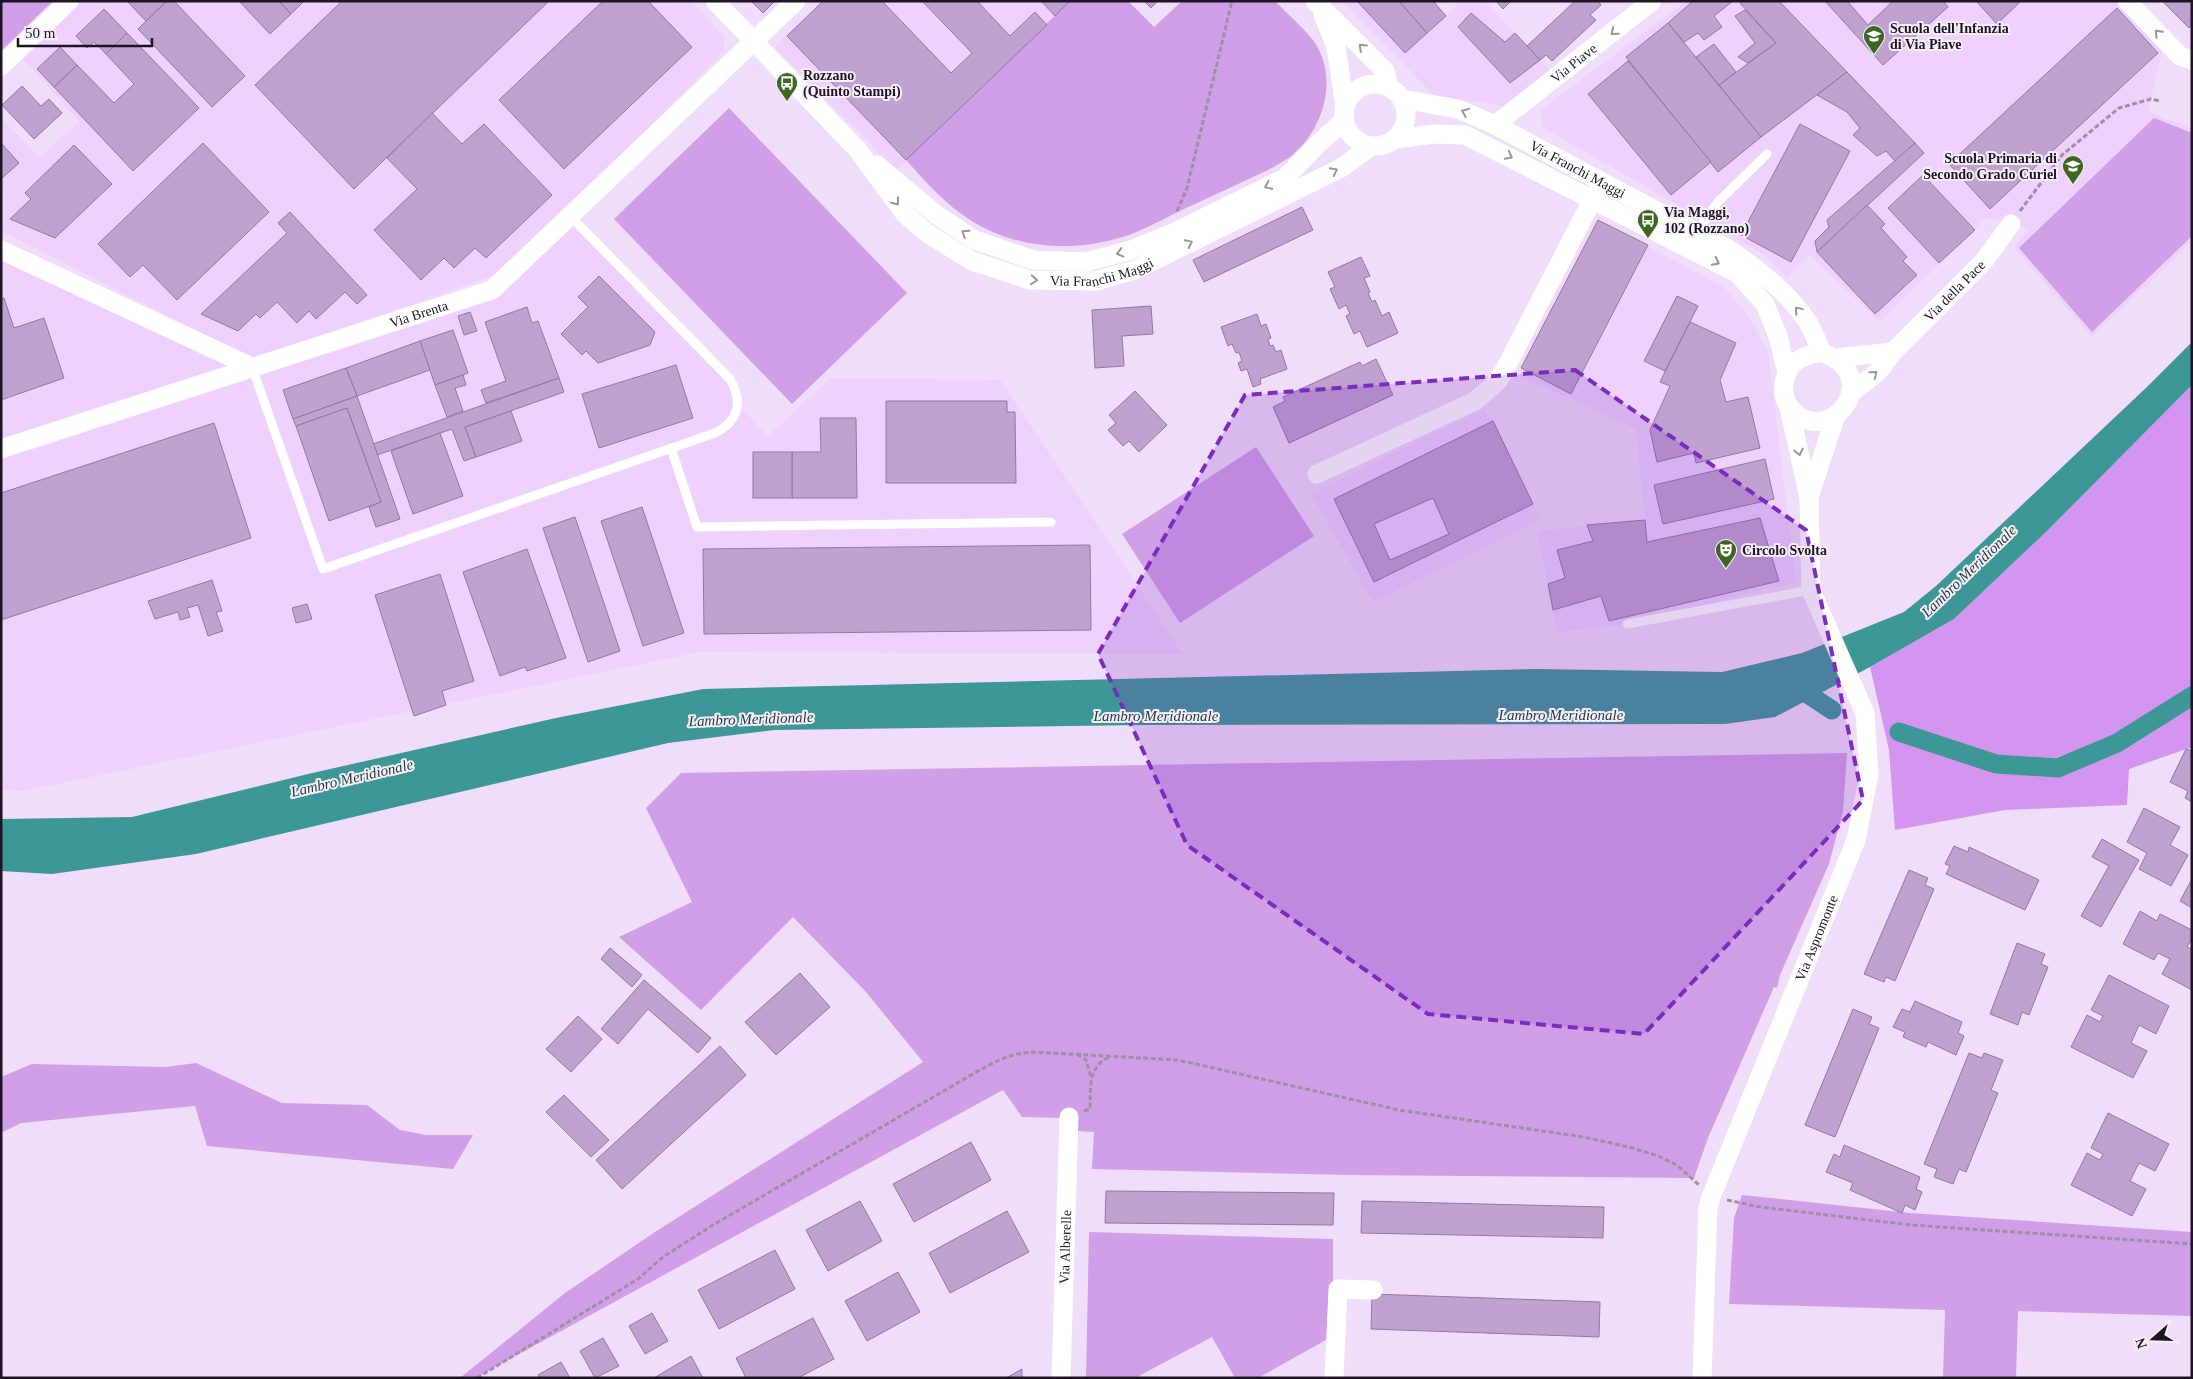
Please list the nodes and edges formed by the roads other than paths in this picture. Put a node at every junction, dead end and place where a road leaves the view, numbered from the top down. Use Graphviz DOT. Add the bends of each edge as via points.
graph roads {
  1 [pos="69,1"];
  2 [pos="715,1"];
  3 [pos="796,1"];
  4 [pos="1652,1"];
  5 [pos="2127,1"];
  6 [pos="1319,6"];
  7 [pos="754,41"];
  8 [pos="2192,60"];
  9 [pos="1,66"];
  10 [pos="1395,93"];
  11 [pos="1345,114"];
  12 [pos="1495,125"];
  13 [pos="1395,139"];
  14 [pos="1370,147"];
  15 [pos="857,149"];
  16 [pos="1767,154"];
  17 [pos="1601,182"];
  18 [pos="1592,199"];
  19 [pos="570,216"];
  20 [pos="2011,224"];
  21 [pos="1692,240"];
  22 [pos="1,250"];
  23 [pos="1894,352"];
  24 [pos="1828,355"];
  25 [pos="252,367"];
  26 [pos="1787,372"];
  27 [pos="1851,392"];
  28 [pos="1790,407"];
  29 [pos="1836,416"];
  30 [pos="671,448"];
  31 [pos="1,449"];
  32 [pos="1317,474"];
  33 [pos="1809,498"];
  34 [pos="1051,522"];
  35 [pos="1812,590"];
  36 [pos="1627,624"];
  37 [pos="1069,1117"];
  38 [pos="1373,1290"];
  39 [pos="1061,1378"];
  40 [pos="1334,1378"];
  41 [pos="1702,1378"];
  1 -- 9 [label="street"];
  2 -- 7 [label="street, Via Franchi Maggi"];
  3 -- 7 [label="street, Via Brenta"];
  4 -- 12 [label="street, Via Piave, one-way"];
  8 -- 5 [label="street, one-way" via="2180,56"];
  10 -- 6 [label="street, one-way" via="1385,71"];
  6 -- 11 [label="street" via="1336,47"];
  7 -- 15 [label="street, Via Franchi Maggi"];
  7 -- 19 [label="street, Via Brenta"];
  10 -- 11 [label="street" via="1376,84 1363,86 1353,93"];
  12 -- 10 [label="street, Via Franchi Maggi, one-way" via="1458,109"];
  10 -- 13 [label="street" via="1406,115 1403,130"];
  11 -- 14 [label="street" via="1354,138"];
  11 -- 15 [label="street, Via Franchi Maggi, one-way" via="1285,178 1175,232 1131,250 1086,262 1033,260 975,240 938,216"];
  12 -- 17 [label="street, Via Franchi Maggi"];
  13 -- 14 [label="street"];
  13 -- 18 [label="street, Via Franchi Maggi, one-way" via="1434,134 1465,135"];
  15 -- 14 [label="street, Via Franchi Maggi, one-way" via="905,214 927,233 972,261 1030,280 1095,281 1135,270 1340,168"];
  16 -- 21 [label="lane" via="1718,202"];
  17 -- 18 [label="street"];
  17 -- 21 [label="street, Via Franchi Maggi"];
  18 -- 21 [label="street, Via Franchi Maggi"];
  18 -- 32 [label="street" via="1505,369 1487,392 1476,401"];
  19 -- 25 [label="street, Via Brenta" via="492,290"];
  19 -- 30 [label="lane" via="730,379 737,392 734,417 726,428"];
  20 -- 23 [label="street, Via della Pace" via="1984,261"];
  24 -- 21 [label="street, Via Franchi Maggi, one-way" via="1808,321 1764,275 1730,250"];
  21 -- 26 [label="street, Via Franchi Maggi, one-way" via="1737,274 1765,304 1778,336"];
  22 -- 25 [label="street"];
  23 -- 24 [label="street"];
  27 -- 23 [label="street, Via della Pace, one-way" via="1880,370"];
  24 -- 26 [label="street" via="1806,355"];
  24 -- 27 [label="street" via="1848,371"];
  25 -- 30 [label="lane" via="323,569"];
  25 -- 31 [label="street, Via Brenta"];
  26 -- 28 [label="street" via="1783,390"];
  27 -- 29 [label="street" via="1846,406"];
  28 -- 29 [label="street" via="1812,421 1824,422"];
  28 -- 33 [label="street, Via Aspromonte, one-way"];
  29 -- 33 [label="street, Via Aspromonte"];
  30 -- 34 [label="lane" via="698,527"];
  33 -- 35 [label="street, Via Aspromonte"];
  35 -- 36 [label="lane"];
  35 -- 41 [label="street, Via Aspromonte" via="1865,713 1869,774 1856,840 1708,1208"];
  37 -- 39 [label="street, Via Alberelle"];
  38 -- 40 [label="street" via="1338,1289"];
}
